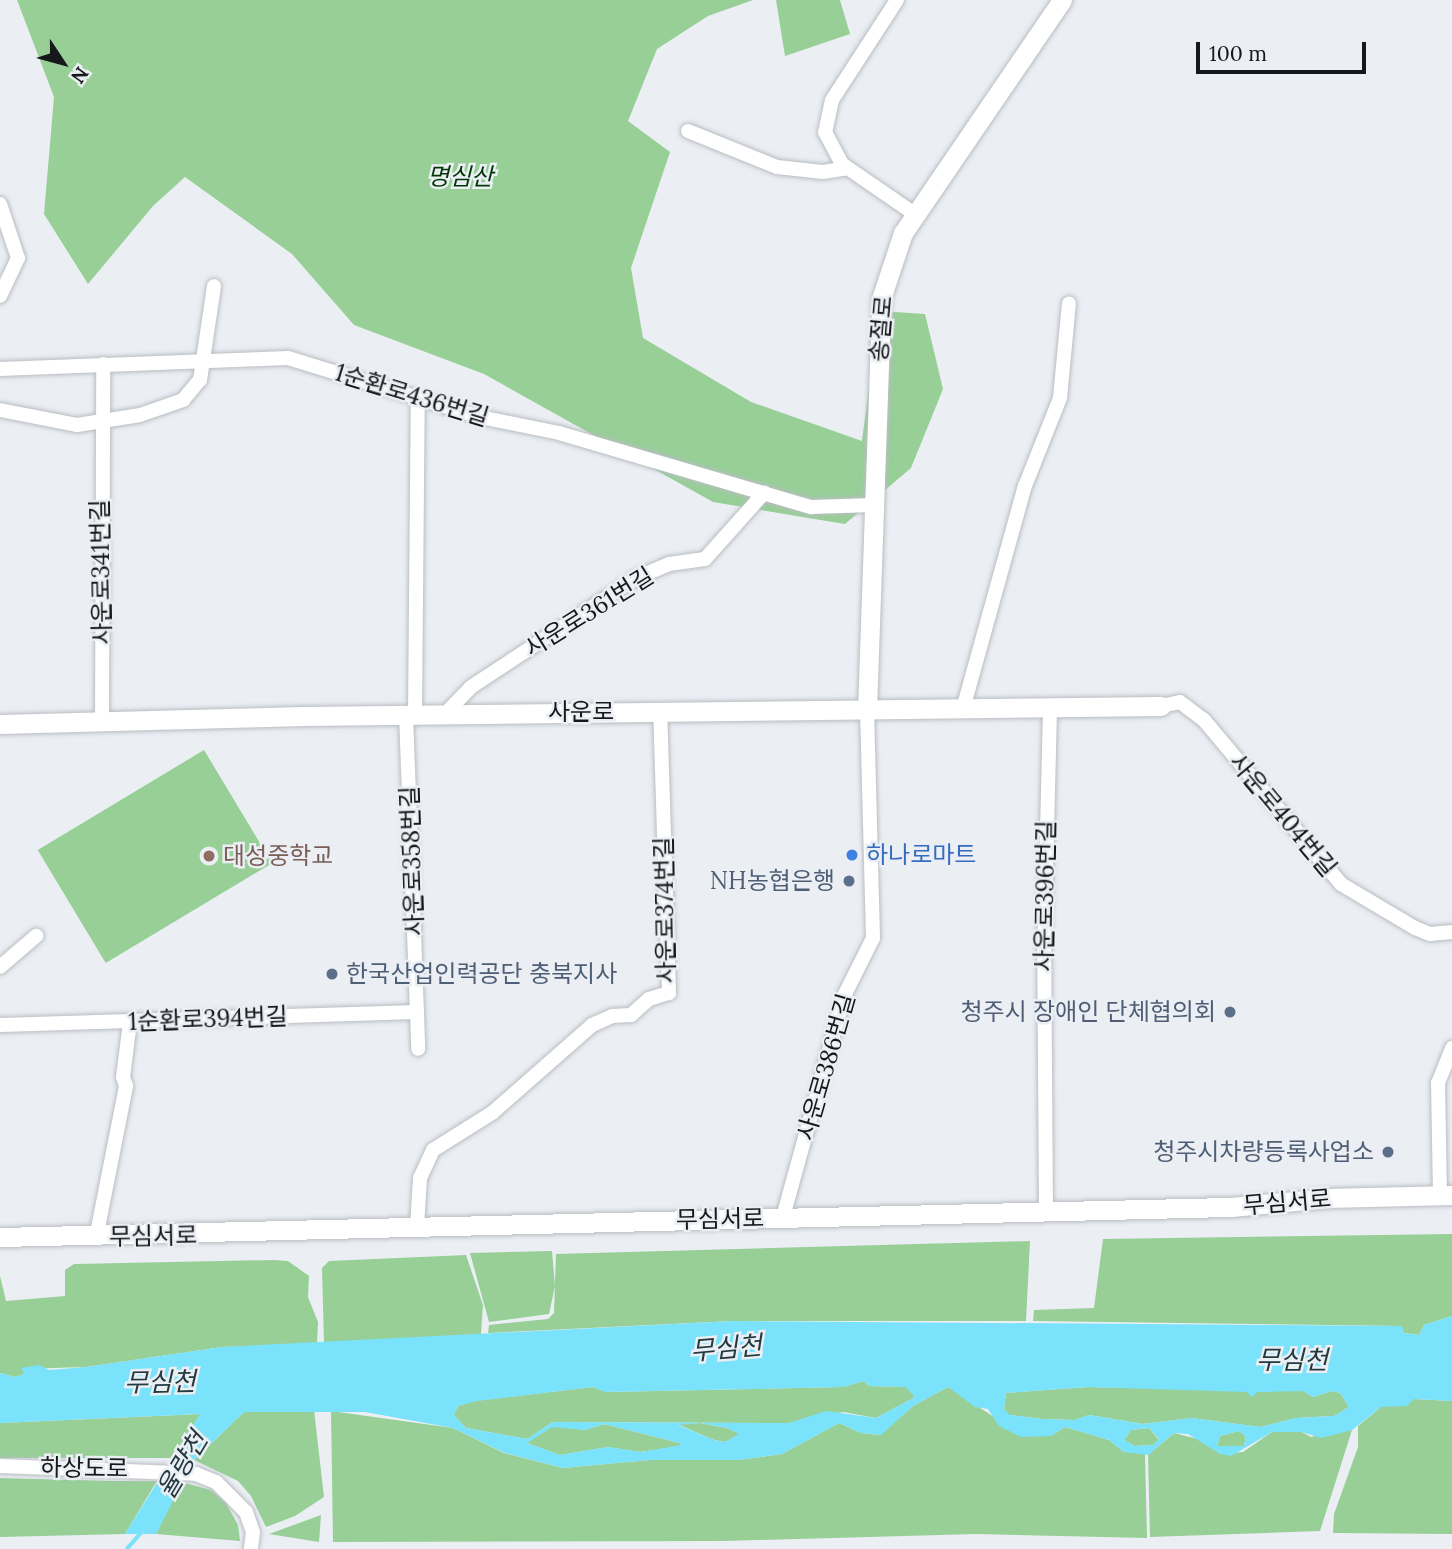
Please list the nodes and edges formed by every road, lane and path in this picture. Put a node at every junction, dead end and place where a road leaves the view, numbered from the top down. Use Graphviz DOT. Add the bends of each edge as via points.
graph roads {
  1 [pos="897,0"];
  2 [pos="1062,0"];
  3 [pos="688,131"];
  4 [pos="847,168"];
  5 [pos="0,204"];
  6 [pos="916,215"];
  7 [pos="214,286"];
  8 [pos="0,296"];
  9 [pos="1069,303"];
  10 [pos="204,361"];
  11 [pos="103,364"];
  12 [pos="0,369"];
  13 [pos="418,399"];
  14 [pos="0,410"];
  15 [pos="100,424"];
  16 [pos="764,493"];
  17 [pos="873,505"];
  18 [pos="1161,706"];
  19 [pos="1050,707"];
  20 [pos="963,709"];
  21 [pos="867,710"];
  22 [pos="660,712"];
  23 [pos="411,714"];
  24 [pos="445,714"];
  25 [pos="102,721"];
  26 [pos="0,724"];
  27 [pos="1452,932"];
  28 [pos="36,936"];
  29 [pos="0,967"];
  30 [pos="417,1012"];
  31 [pos="130,1022"];
  32 [pos="0,1025"];
  33 [pos="1452,1048"];
  34 [pos="418,1049"];
  35 [pos="1446,1196"];
  36 [pos="1046,1210"];
  37 [pos="783,1217"];
  38 [pos="417,1227"];
  39 [pos="0,1237"];
  40 [pos="96,1238"];
  41 [pos="0,1466"];
  42 [pos="252,1547"];
  1 -- 4 [label="street" via="826,117 828,144"];
  2 -- 6 [label="street, 송절로"];
  3 -- 4 [label="street" via="777,167 823,172"];
  4 -- 6 [label="street"];
  5 -- 8 [label="street" via="18,258"];
  6 -- 17 [label="street, 송절로" via="903,233 881,299"];
  7 -- 10 [label="street"];
  9 -- 20 [label="street" via="1060,398 1025,486"];
  10 -- 11 [label="street, 1순환로436번길"];
  10 -- 13 [label="street, 1순환로436번길" via="288,358"];
  10 -- 15 [label="street" via="200,380 183,400"];
  11 -- 12 [label="street, 1순환로436번길"];
  11 -- 15 [label="street"];
  13 -- 16 [label="street, 1순환로436번길" via="559,433"];
  13 -- 23 [label="street, 사운로358번길"];
  14 -- 15 [label="street" via="77,425"];
  15 -- 25 [label="street, 사운로341번길"];
  16 -- 17 [label="street, 1순환로436번길" via="811,507"];
  16 -- 24 [label="street, 사운로361번길" via="705,559 669,564 636,578 471,687"];
  17 -- 21 [label="street, 송절로"];
  18 -- 19 [label="street, 사운로"];
  18 -- 27 [label="street, 사운로404번길" via="1180,702 1204,720 1340,884 1415,928 1430,934"];
  19 -- 20 [label="street, 사운로"];
  19 -- 36 [label="street, 사운로396번길" via="1044,955"];
  20 -- 21 [label="street, 사운로"];
  21 -- 22 [label="street, 사운로"];
  21 -- 37 [label="street, 사운로386번길" via="873,938 844,996"];
  22 -- 24 [label="street, 사운로"];
  22 -- 38 [label="street, 사운로374번길" via="669,993 649,999 631,1015 611,1016 592,1024 492,1113 433,1150 420,1178"];
  23 -- 24 [label="street, 사운로"];
  23 -- 25 [label="street, 사운로"];
  23 -- 30 [label="street, 사운로358번길"];
  25 -- 26 [label="street, 사운로"];
  28 -- 29 [label="street"];
  30 -- 31 [label="street, 1순환로394번길"];
  30 -- 34 [label="street, 사운로358번길"];
  31 -- 32 [label="street, 1순환로394번길"];
  31 -- 40 [label="street" via="123,1077 126,1086"];
  33 -- 35 [label="street, 무심서로" via="1438,1083"];
  35 -- 36 [label="street, 무심서로"];
  36 -- 37 [label="street, 무심서로"];
  37 -- 38 [label="street, 무심서로"];
  38 -- 40 [label="street, 무심서로"];
  39 -- 40 [label="street, 무심서로"];
  41 -- 42 [label="street, 하상도로" via="160,1469 196,1474 216,1482 246,1512"];
}
